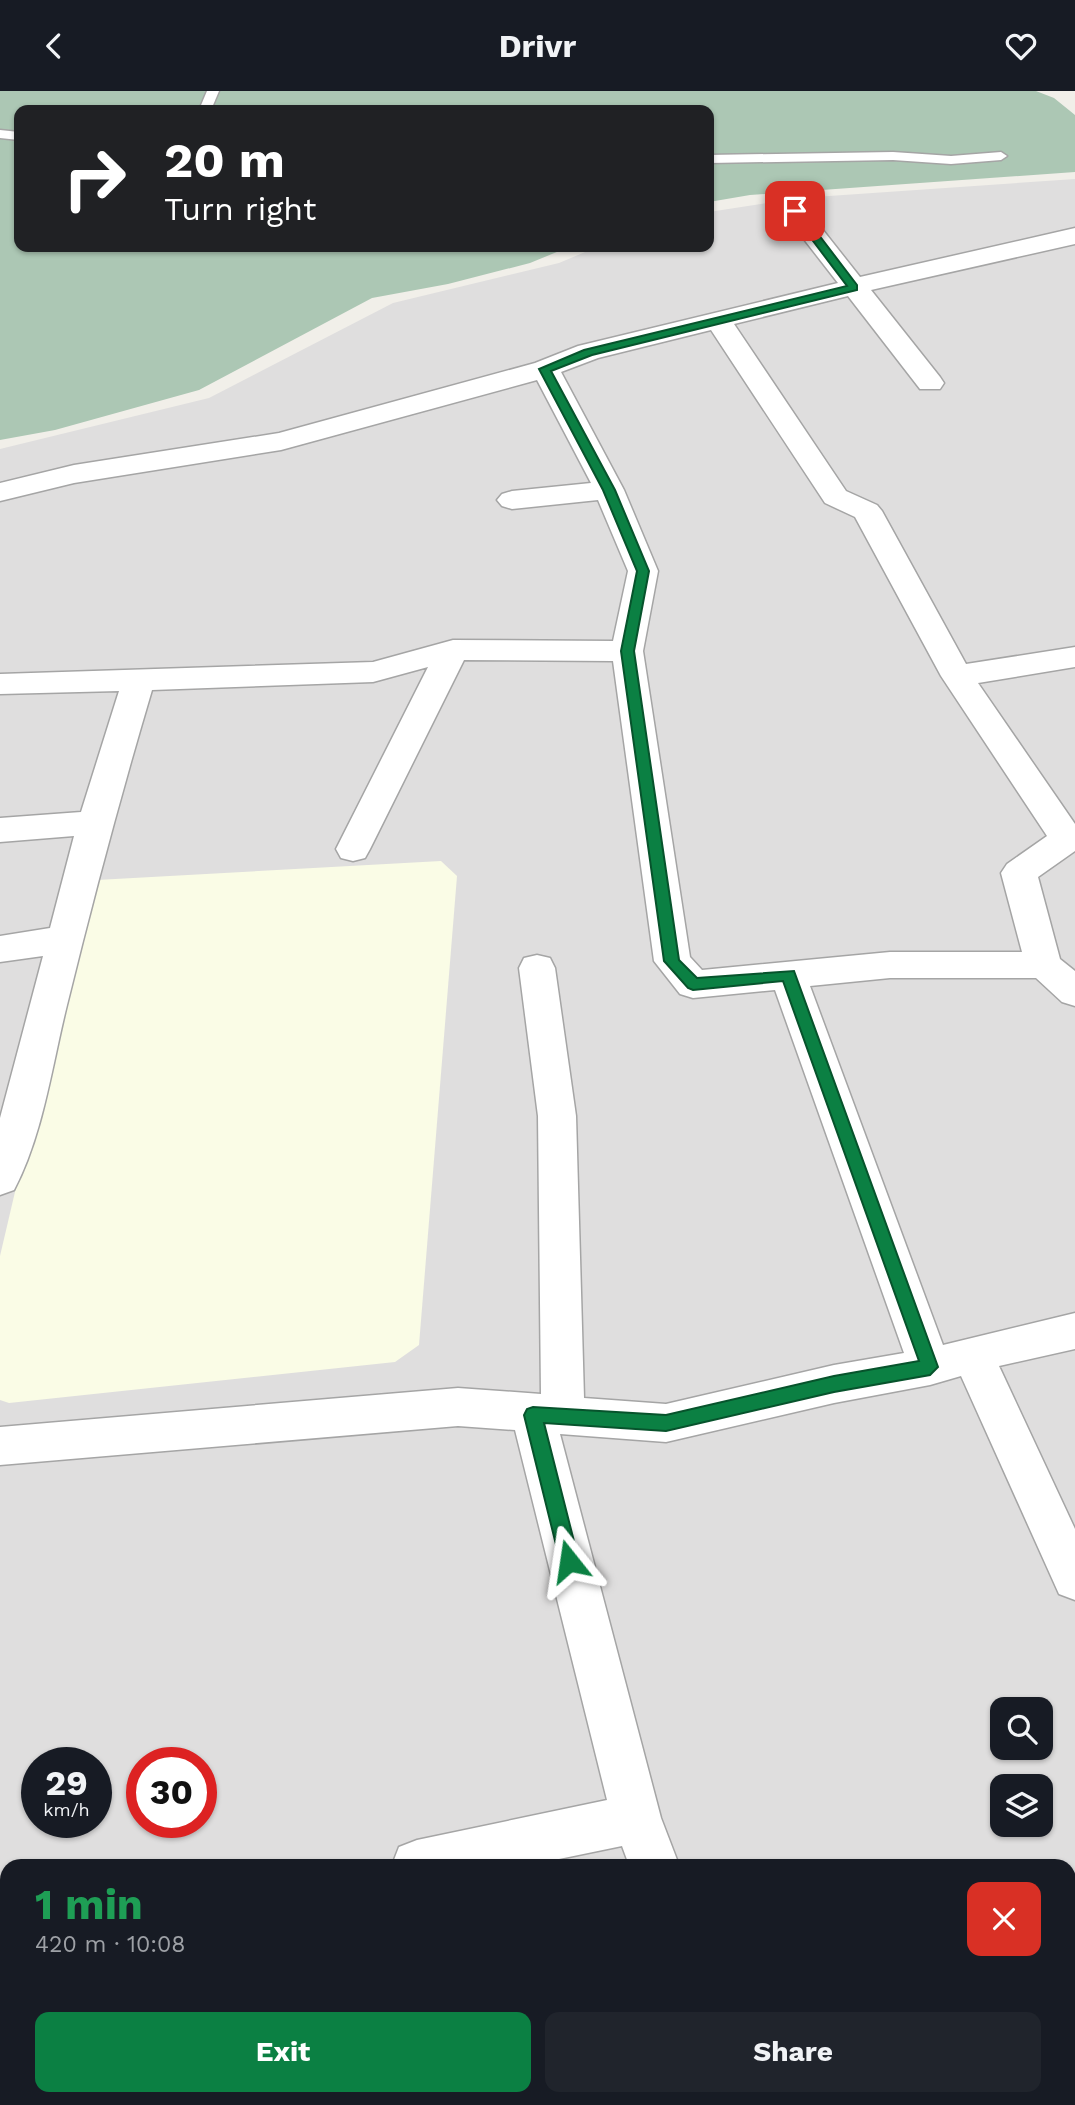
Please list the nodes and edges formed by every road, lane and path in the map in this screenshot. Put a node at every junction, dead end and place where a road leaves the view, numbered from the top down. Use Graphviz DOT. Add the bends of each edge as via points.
graph roads {
  1 [pos="1001,156"];
  2 [pos="714,159"];
  3 [pos="795,211"];
  4 [pos="1064,246"];
  5 [pos="854,288"];
  6 [pos="719,322"];
  7 [pos="545,369"];
  8 [pos="930,383"];
  9 [pos="609,490"];
  10 [pos="0,492"];
  11 [pos="512,501"];
  12 [pos="453,650"];
  13 [pos="627,651"];
  14 [pos="1075,657"];
  15 [pos="957,676"];
  16 [pos="139,678"];
  17 [pos="0,684"];
  18 [pos="95,824"];
  19 [pos="0,830"];
  20 [pos="353,849"];
  21 [pos="65,939"];
  22 [pos="0,949"];
  23 [pos="1044,965"];
  24 [pos="537,968"];
  25 [pos="788,975"];
  26 [pos="1075,992"];
  27 [pos="15,1070"];
  28 [pos="0,1179"];
  29 [pos="1075,1331"];
  30 [pos="972,1354"];
  31 [pos="930,1367"];
  32 [pos="548,1415"];
  33 [pos="0,1446"];
  34 [pos="1075,1579"];
  35 [pos="636,1818"];
  36 [pos="445,1859"];
  37 [pos="652,1859"];
  1 -- 2 [label="lane"];
  3 -- 5 [label="street"];
  4 -- 5 [label="street"];
  5 -- 6 [label="street"];
  5 -- 8 [label="street"];
  6 -- 7 [label="street" via="588,352"];
  6 -- 15 [label="street" via="835,498 867,511"];
  7 -- 9 [label="street"];
  7 -- 10 [label="street" via="281,441 74,474"];
  9 -- 11 [label="street"];
  9 -- 13 [label="street" via="643,571"];
  12 -- 13 [label="street"];
  12 -- 16 [label="street" via="373,672"];
  12 -- 20 [label="street"];
  13 -- 25 [label="street" via="672,961 693,984"];
  14 -- 15 [label="street"];
  15 -- 23 [label="street" via="1067,839 1019,873"];
  16 -- 17 [label="street"];
  16 -- 18 [label="street"];
  18 -- 19 [label="street"];
  18 -- 21 [label="street"];
  21 -- 22 [label="street"];
  21 -- 27 [label="street"];
  23 -- 25 [label="street" via="890,965"];
  23 -- 26 [label="street"];
  24 -- 32 [label="street" via="557,1116"];
  25 -- 31 [label="street"];
  27 -- 28 [label="street" via="19,1120"];
  29 -- 30 [label="street"];
  30 -- 31 [label="street"];
  30 -- 34 [label="street"];
  31 -- 32 [label="street" via="666,1423"];
  32 -- 33 [label="street" via="458,1407"];
  32 -- 35 [label="street"];
  35 -- 36 [label="street"];
  35 -- 37 [label="street"];
}
